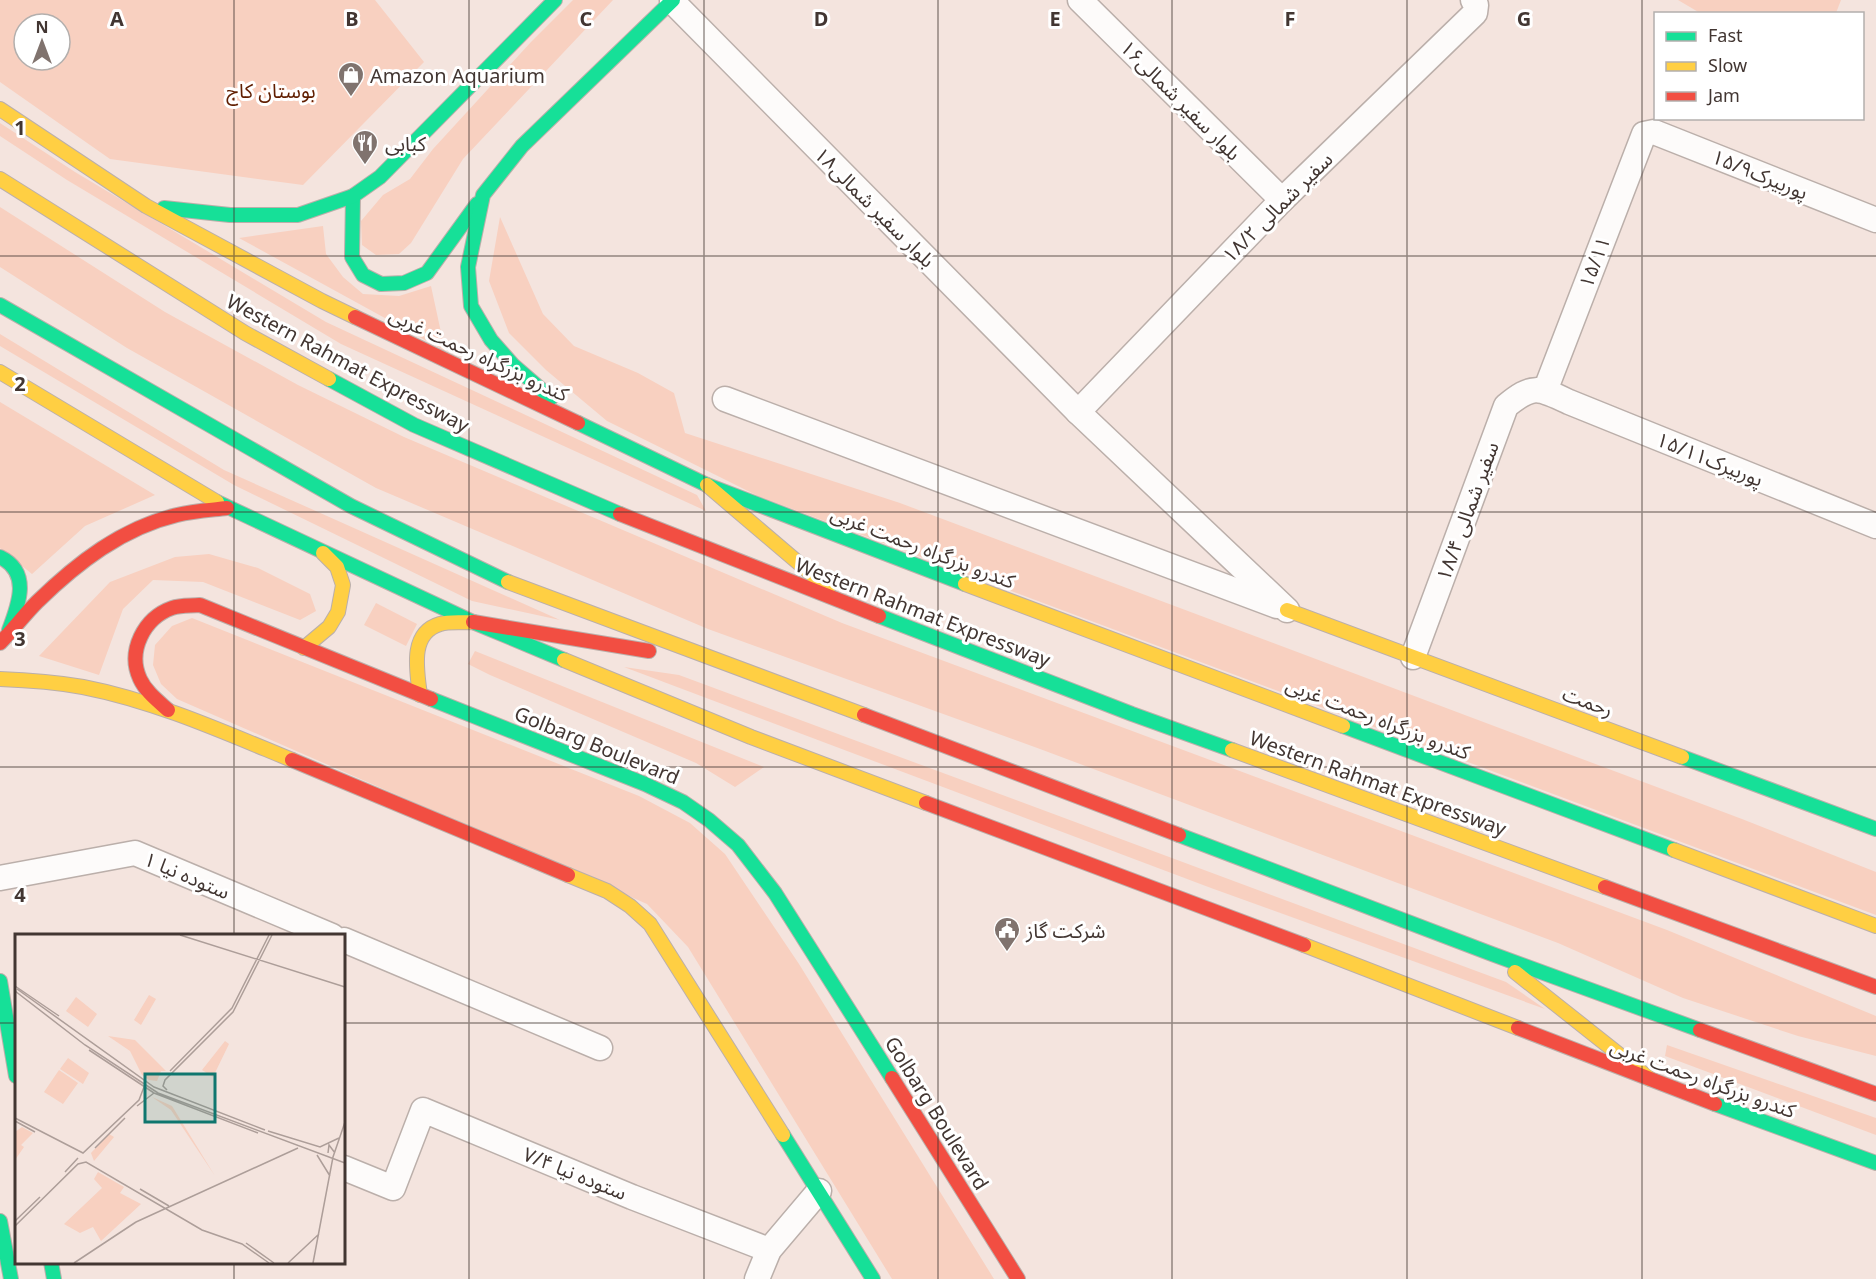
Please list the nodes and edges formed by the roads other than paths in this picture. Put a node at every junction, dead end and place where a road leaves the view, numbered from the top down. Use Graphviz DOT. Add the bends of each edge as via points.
graph roads {
  1 [pos="555,0"];
  2 [pos="1080,0"];
  3 [pos="673,1"];
  4 [pos="1474,3"];
  5 [pos="0,109"];
  6 [pos="1644,135"];
  7 [pos="0,179"];
  8 [pos="483,195"];
  9 [pos="353,196"];
  10 [pos="1282,200"];
  11 [pos="146,206"];
  12 [pos="1876,220"];
  13 [pos="0,305"];
  14 [pos="0,372"];
  15 [pos="1545,391"];
  16 [pos="725,399"];
  17 [pos="1078,412"];
  18 [pos="585,426"];
  19 [pos="707,485"];
  20 [pos="226,508"];
  21 [pos="1876,526"];
  22 [pos="323,553"];
  23 [pos="0,557"];
  24 [pos="848,604"];
  25 [pos="1287,610"];
  26 [pos="473,622"];
  27 [pos="3,640"];
  28 [pos="304,648"];
  29 [pos="1413,657"];
  30 [pos="731,664"];
  31 [pos="0,679"];
  32 [pos="420,695"];
  33 [pos="168,710"];
  34 [pos="1876,829"];
  35 [pos="0,878"];
  36 [pos="1876,926"];
  37 [pos="327,934"];
  38 [pos="345,940"];
  39 [pos="1492,954"];
  40 [pos="0,981"];
  41 [pos="1876,987"];
  42 [pos="12,1034"];
  43 [pos="600,1048"];
  44 [pos="15,1066"];
  45 [pos="1650,1079"];
  46 [pos="1876,1094"];
  47 [pos="1876,1163"];
  48 [pos="345,1168"];
  49 [pos="819,1191"];
  50 [pos="0,1221"];
  51 [pos="768,1250"];
  52 [pos="11,1279"];
  53 [pos="757,1279"];
  54 [pos="873,1279"];
  55 [pos="1018,1279"];
  1 -- 9 [label="main road" via="380,177"];
  2 -- 10 [label="street, بلوار سفیر شمالی۱۶"];
  3 -- 8 [label="main road" via="522,146"];
  3 -- 17 [label="street, بلوار سفیر شمالی۱۸"];
  4 -- 10 [label="street, سفیر شمالی ۱۸/۲" via="1475,13"];
  5 -- 11 [label="main road, کندرو بزرگراه رحمت غربی"];
  6 -- 12 [label="street, پوربیرک۱۵/۹" via="1654,132"];
  6 -- 15 [label="street, ۱۵/۱۱"];
  7 -- 24 [label="main road, Western Rahmat Expressway" via="245,333 414,425 588,502"];
  8 -- 9 [label="main road" via="427,273 404,283 381,284 363,275 352,257"];
  8 -- 18 [label="main road" via="468,267 471,306 491,340 513,365"];
  9 -- 11 [label="main road" via="298,215 230,215"];
  10 -- 17 [label="street, سفیر شمالی ۱۸/۲"];
  11 -- 18 [label="main road, کندرو بزرگراه رحمت غربی" via="322,301"];
  13 -- 30 [label="main road" via="351,506 520,588"];
  14 -- 20 [label="main road, کندرو بزرگراه رحمت غربی"];
  15 -- 21 [label="street, پوربیرک۱۵/۱۱"];
  15 -- 29 [label="street, سفیر شمالی ۱۸/۴" via="1524,392 1506,406"];
  16 -- 25 [label="street"];
  17 -- 25 [label="street, بلوار سفیر شمالی۱۸"];
  18 -- 19 [label="main road, کندرو بزرگراه رحمت غربی"];
  19 -- 24 [label="main road"];
  19 -- 36 [label="main road, کندرو بزرگراه رحمت غربی"];
  20 -- 22 [label="main road, کندرو بزرگراه رحمت غربی"];
  20 -- 27 [label="main road" via="176,515 140,527 106,545 38,602"];
  22 -- 26 [label="main road, کندرو بزرگراه رحمت غربی"];
  22 -- 28 [label="main road" via="337,567 343,585 338,612 329,627"];
  23 -- 27 [label="main road" via="8,559 17,571 21,590 16,614"];
  24 -- 41 [label="main road, Western Rahmat Expressway" via="1132,714"];
  25 -- 29 [label="main road, رحمت"];
  26 -- 30 [label="main road"];
  26 -- 32 [label="main road" via="437,625 424,632 417,657"];
  26 -- 45 [label="main road, کندرو بزرگراه رحمت غربی" via="750,737"];
  28 -- 32 [label="main road, Golbarg Boulevard"];
  28 -- 33 [label="main road, Golbarg Boulevard" via="200,605 172,608 140,632 135,653 140,678"];
  29 -- 34 [label="main road, رحمت"];
  30 -- 39 [label="main road"];
  31 -- 33 [label="main road, Golbarg Boulevard" via="91,688"];
  32 -- 55 [label="main road, Golbarg Boulevard" via="674,797 738,845 775,893"];
  33 -- 49 [label="main road, Golbarg Boulevard" via="607,891 630,906 650,924"];
  35 -- 37 [label="street, ستوده نیا ۱" via="135,853"];
  38 -- 43 [label="street"];
  39 -- 45 [label="main road"];
  39 -- 46 [label="main road"];
  40 -- 42 [label="main road"];
  42 -- 44 [label="main road"];
  45 -- 47 [label="main road, کندرو بزرگراه رحمت غربی"];
  48 -- 51 [label="street, ستوده نیا ۷/۴" via="393,1188 423,1110"];
  49 -- 51 [label="street"];
  49 -- 54 [label="main road, Golbarg Boulevard"];
  50 -- 52 [label="main road"];
  51 -- 53 [label="street"];
}
